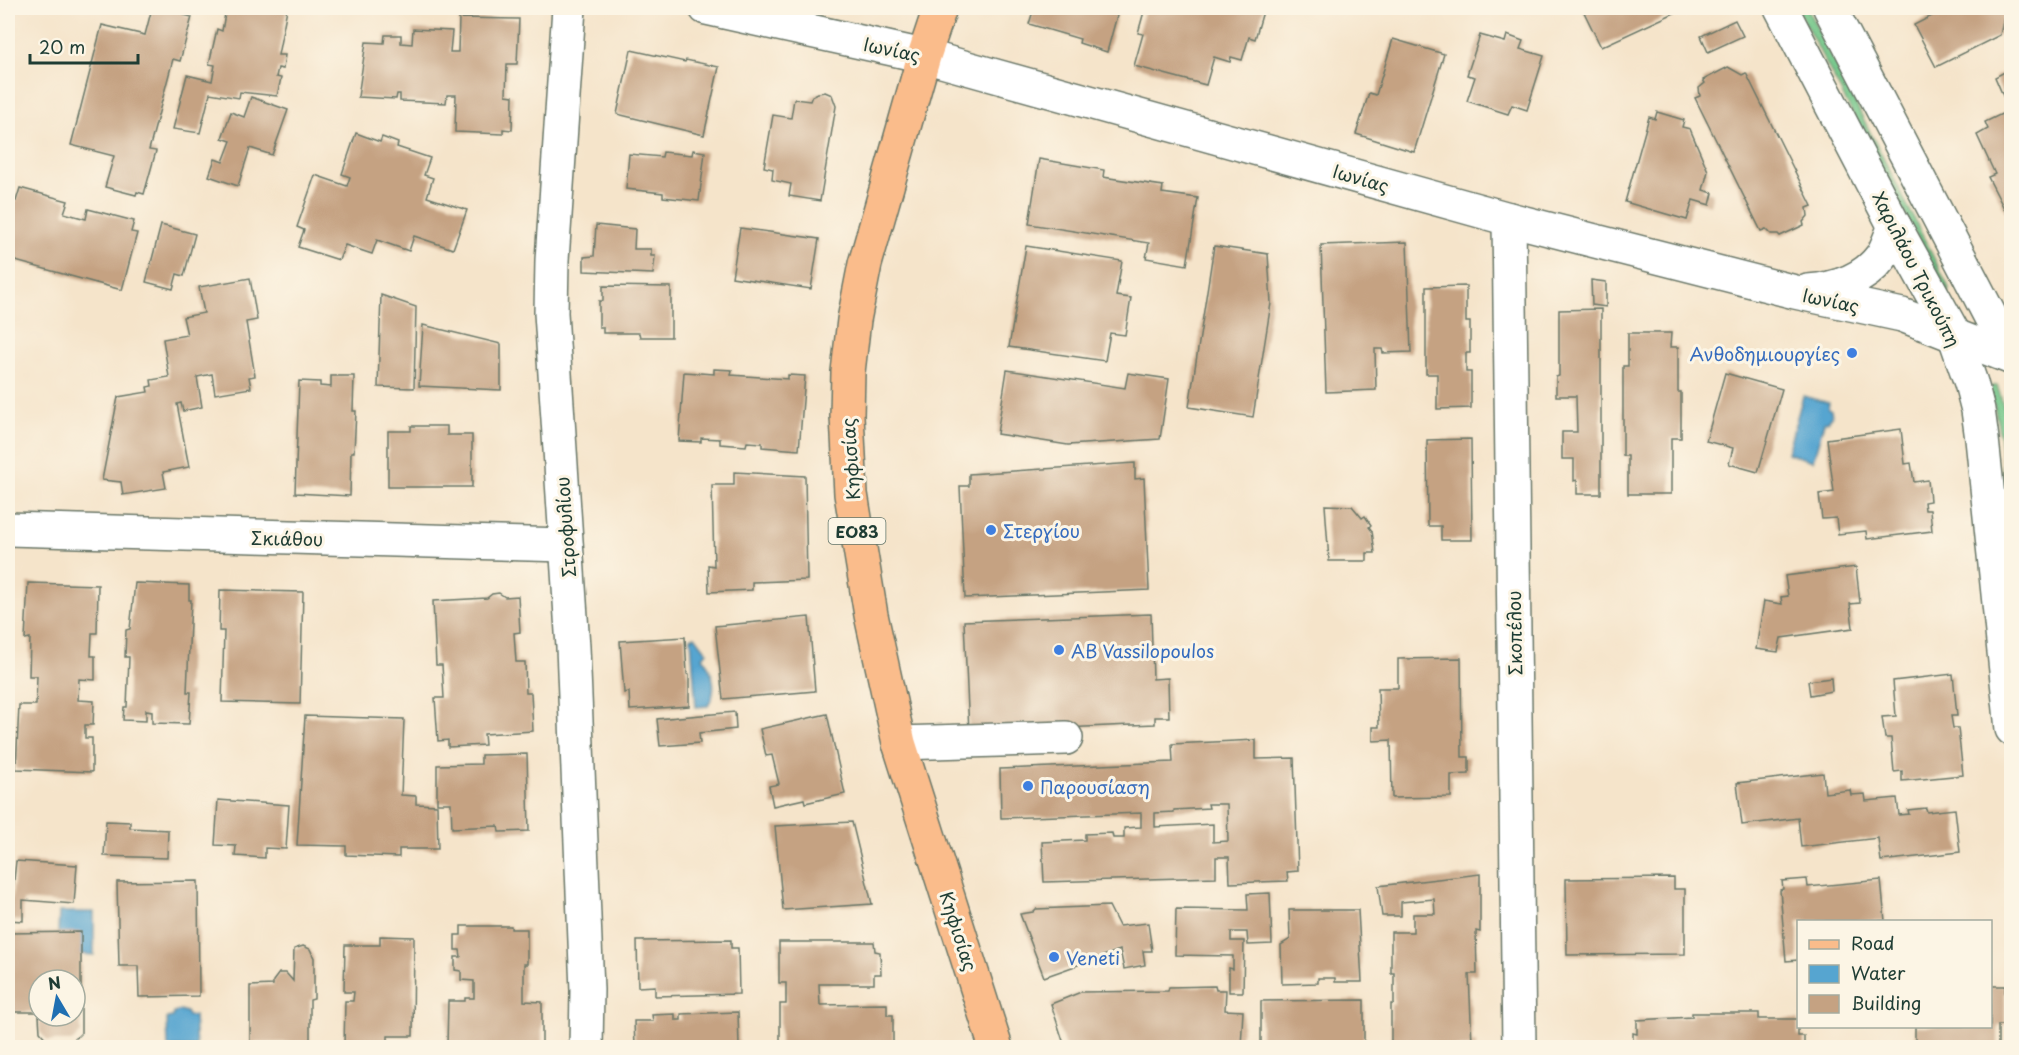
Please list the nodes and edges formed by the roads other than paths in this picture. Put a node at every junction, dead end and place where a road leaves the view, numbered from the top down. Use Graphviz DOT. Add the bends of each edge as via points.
graph roads {
  1 [pos="569,8"];
  2 [pos="706,8"];
  3 [pos="940,8"];
  4 [pos="1781,8"];
  5 [pos="1830,8"];
  6 [pos="924,56"];
  7 [pos="1509,219"];
  8 [pos="1895,226"];
  9 [pos="1795,292"];
  10 [pos="1954,334"];
  11 [pos="2012,358"];
  12 [pos="8,529"];
  13 [pos="566,545"];
  14 [pos="2012,729"];
  15 [pos="1066,738"];
  16 [pos="899,743"];
  17 [pos="586,1047"];
  18 [pos="996,1047"];
  19 [pos="1519,1047"];
  1 -- 13 [label="street, Στροφυλίου" via="551,313"];
  2 -- 6 [label="street, Ιωνίας"];
  3 -- 6 [label="main road, Κηφισίας / ΕΟ83"];
  4 -- 8 [label="street, Χαριλάου Τρικούπη"];
  5 -- 11 [label="street"];
  6 -- 7 [label="street, Ιωνίας"];
  6 -- 16 [label="main road, Κηφισίας / ΕΟ83" via="865,264 848,372 853,505 871,615"];
  7 -- 9 [label="street, Ιωνίας"];
  7 -- 19 [label="street, Σκοπέλου"];
  8 -- 9 [label="street" via="1881,257 1860,277 1827,290"];
  8 -- 10 [label="street, Χαριλάου Τρικούπη"];
  9 -- 10 [label="street, Ιωνίας" via="1902,315"];
  10 -- 11 [label="street, Ιωνίας"];
  10 -- 14 [label="street, Χαριλάου Τρικούπη" via="1971,382 1981,429"];
  12 -- 13 [label="street, Σκιάθου"];
  13 -- 17 [label="street, Στροφυλίου" via="584,918"];
  15 -- 16 [label="street"];
  16 -- 18 [label="main road, Κηφισίας / ΕΟ83"];
}
